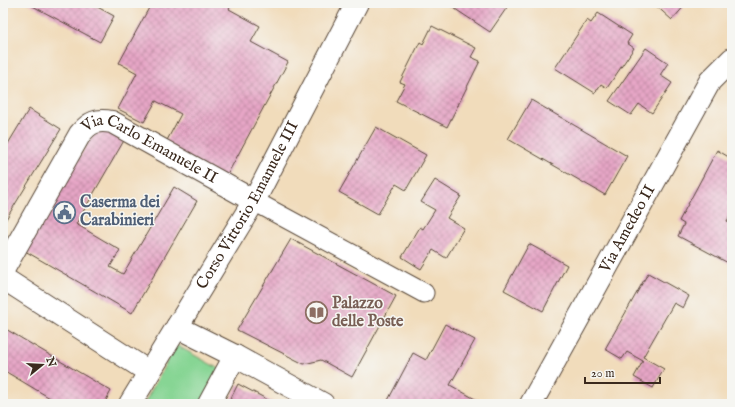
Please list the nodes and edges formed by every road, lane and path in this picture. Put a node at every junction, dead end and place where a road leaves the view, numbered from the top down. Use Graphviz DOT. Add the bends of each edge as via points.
graph roads {
  1 [pos="357,3"];
  2 [pos="732,59"];
  3 [pos="254,201"];
  4 [pos="3,270"];
  5 [pos="3,278"];
  6 [pos="424,293"];
  7 [pos="177,327"];
  8 [pos="235,356"];
  9 [pos="149,372"];
  10 [pos="130,404"];
  11 [pos="209,404"];
  12 [pos="322,404"];
  13 [pos="531,404"];
  1 -- 3 [label="street, Corso Vittorio Emanuele III"];
  2 -- 13 [label="street, Via Amedeo II" via="710,81"];
  3 -- 4 [label="street, Via Carlo Emanuele II" via="112,122 95,121 80,134"];
  3 -- 6 [label="street"];
  3 -- 7 [label="street, Corso Vittorio Emanuele III"];
  5 -- 9 [label="street"];
  7 -- 8 [label="street"];
  7 -- 9 [label="street, Corso Vittorio Emanuele III"];
  8 -- 11 [label="street"];
  8 -- 12 [label="street"];
  9 -- 10 [label="street, Corso Vittorio Emanuele III"];
}
